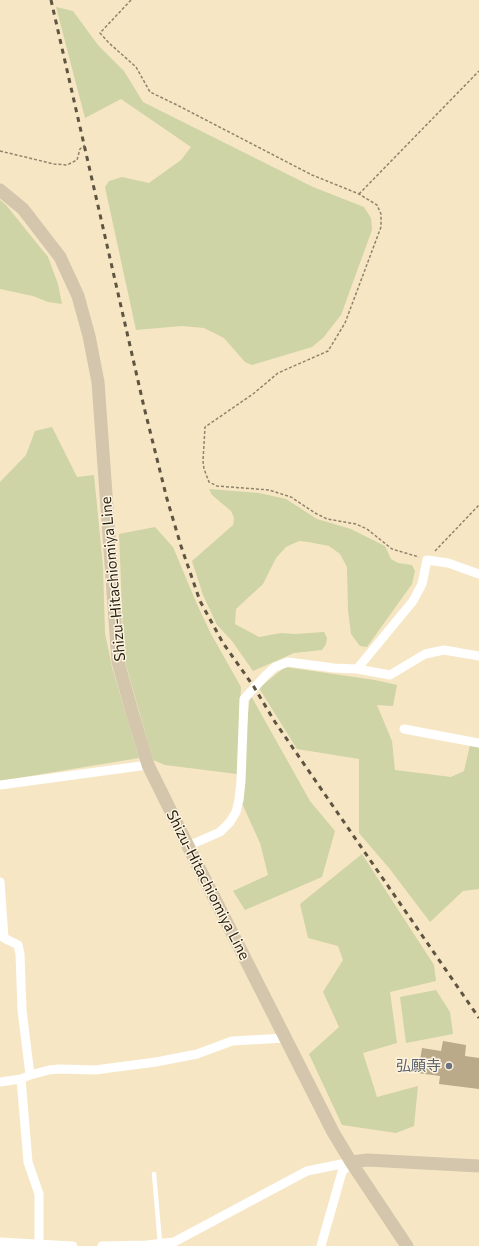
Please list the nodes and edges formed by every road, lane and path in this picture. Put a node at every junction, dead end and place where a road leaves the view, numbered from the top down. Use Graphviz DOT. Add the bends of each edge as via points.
graph roads {
  1 [pos="131,0"];
  2 [pos="479,71"];
  3 [pos="85,145"];
  4 [pos="0,151"];
  5 [pos="0,190"];
  6 [pos="359,194"];
  7 [pos="479,505"];
  8 [pos="427,560"];
  9 [pos="479,574"];
  10 [pos="479,656"];
  11 [pos="357,669"];
  12 [pos="404,729"];
  13 [pos="479,743"];
  14 [pos="148,765"];
  15 [pos="0,785"];
  16 [pos="188,846"];
  17 [pos="0,882"];
  18 [pos="285,1038"];
  19 [pos="30,1075"];
  20 [pos="21,1079"];
  21 [pos="0,1082"];
  22 [pos="351,1162"];
  23 [pos="479,1166"];
  24 [pos="154,1174"];
  25 [pos="0,1242"];
  26 [pos="160,1243"];
  27 [pos="176,1244"];
  28 [pos="38,1245"];
  29 [pos="146,1245"];
  30 [pos="73,1246"];
  31 [pos="102,1246"];
  32 [pos="321,1246"];
  33 [pos="407,1246"];
  1 -- 6 [label="path" via="100,32 109,44 136,67 150,92 312,174"];
  2 -- 6 [label="path"];
  3 -- 4 [label="path" via="80,149 77,160 67,165"];
  5 -- 14 [label="main road, Shizu-Hitachiomiya Line" via="23,209 60,257 78,296 89,336 98,382 118,662"];
  6 -- 8 [label="path" via="377,205 381,214 381,227 345,323 328,351 278,373 253,394 205,427 204,469 209,482 217,486 269,490 291,497 327,519 356,524 367,529 392,549"];
  7 -- 8 [label="path"];
  8 -- 9 [label="street" via="448,563"];
  8 -- 11 [label="street" via="422,584 413,601"];
  10 -- 11 [label="street" via="444,650 425,654 390,675"];
  11 -- 16 [label="street" via="288,662 275,667 266,675 244,699 240,800 236,812 220,832"];
  12 -- 13 [label="street"];
  14 -- 15 [label="street"];
  14 -- 16 [label="main road, Shizu-Hitachiomiya Line"];
  16 -- 18 [label="main road, Shizu-Hitachiomiya Line"];
  17 -- 19 [label="street" via="4,938 18,945 20,954 22,1010"];
  18 -- 19 [label="street" via="232,1042 197,1054 148,1063 94,1070 60,1069"];
  18 -- 22 [label="main road, Shizu-Hitachiomiya Line"];
  19 -- 20 [label="street"];
  20 -- 21 [label="street"];
  20 -- 28 [label="street" via="28,1162 39,1194"];
  22 -- 23 [label="main road" via="368,1160"];
  22 -- 27 [label="street" via="307,1171"];
  22 -- 32 [label="street" via="342,1172"];
  22 -- 33 [label="main road, Shizu-Hitachiomiya Line"];
  24 -- 26 [label="lane"];
  25 -- 28 [label="street"];
  26 -- 27 [label="street"];
  26 -- 29 [label="street"];
  28 -- 30 [label="street"];
  29 -- 31 [label="street"];
}
